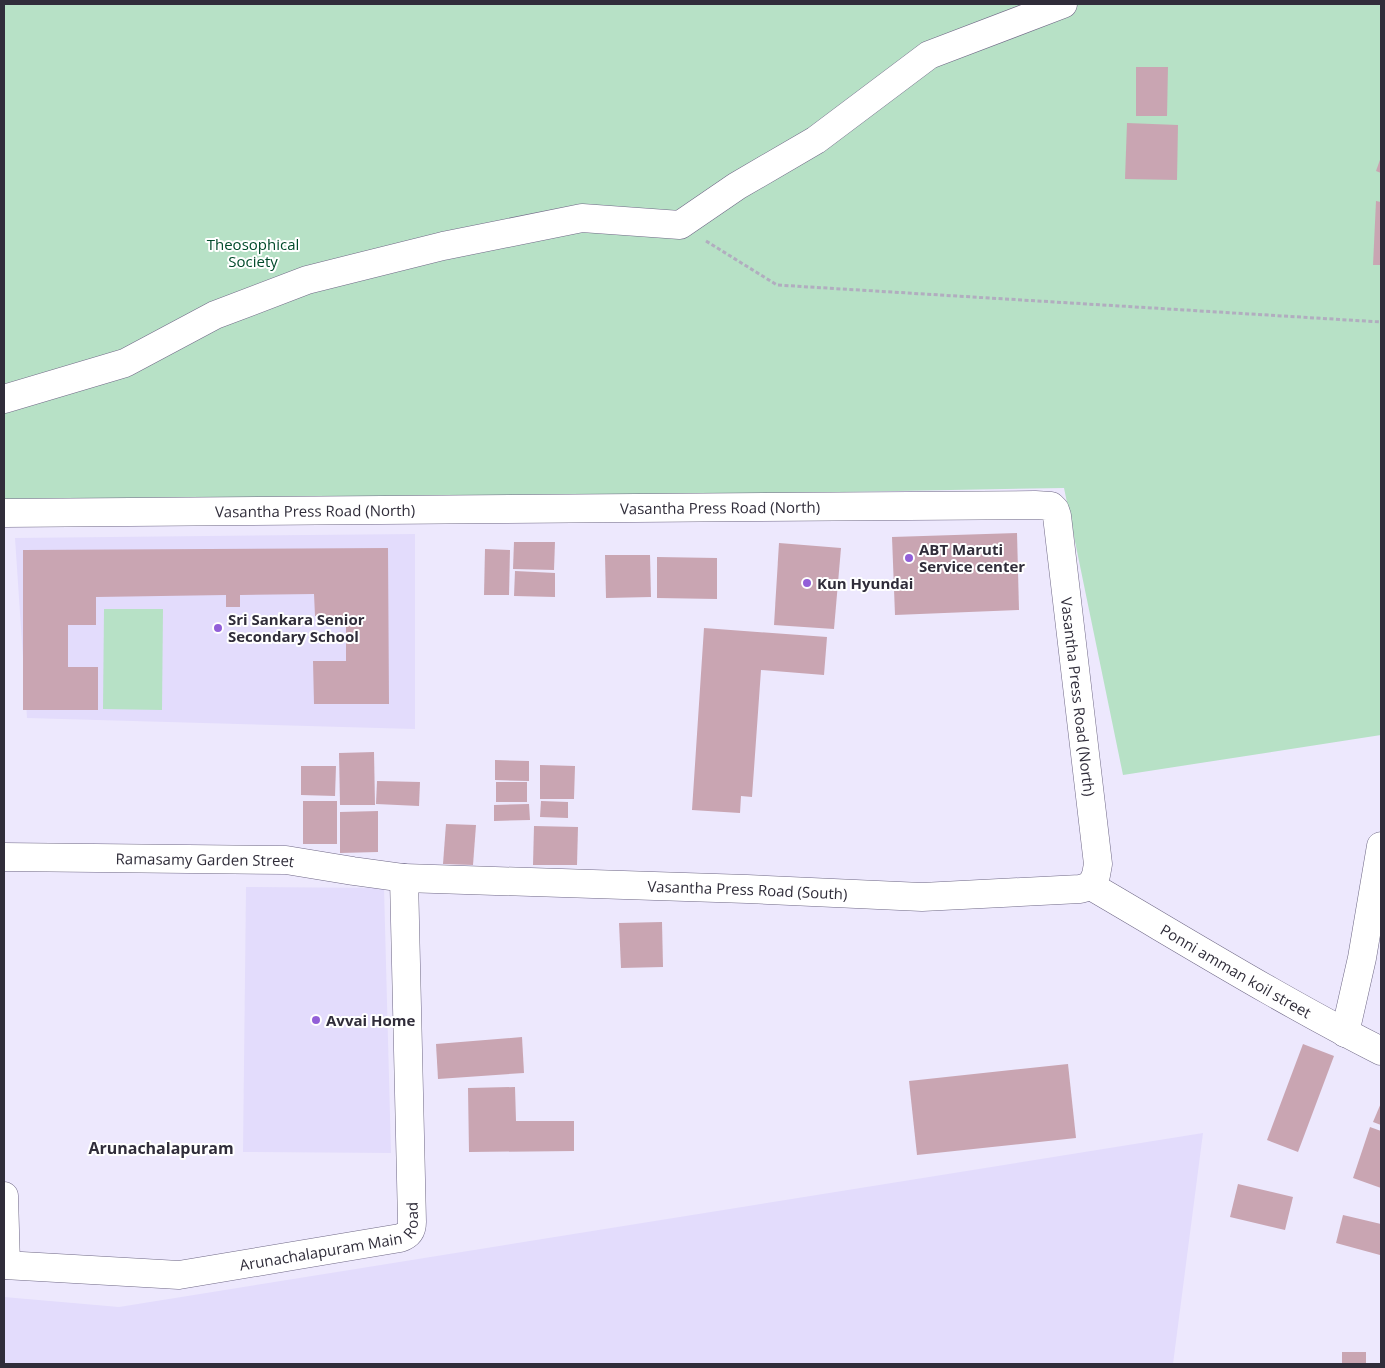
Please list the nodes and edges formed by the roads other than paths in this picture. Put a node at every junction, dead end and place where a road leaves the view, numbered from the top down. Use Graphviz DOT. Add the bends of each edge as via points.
graph roads {
  1 [pos="1063,4"];
  2 [pos="4,399"];
  3 [pos="4,513"];
  4 [pos="1381,846"];
  5 [pos="4,858"];
  6 [pos="404,878"];
  7 [pos="1091,886"];
  8 [pos="1372,959"];
  9 [pos="1345,1033"];
  10 [pos="1381,1052"];
  11 [pos="4,1196"];
  12 [pos="5,1265"];
  1 -- 2 [label="street" via="929,55 816,140 737,186 680,225 582,218 444,246 307,280 215,315 124,362"];
  3 -- 7 [label="street, Vasantha Press Road (North)" via="1051,506 1057,516 1098,864"];
  4 -- 8 [label="street"];
  5 -- 6 [label="street, Ramasamy Garden Street" via="286,860"];
  6 -- 7 [label="street, Vasantha Press Road (South)" via="922,897"];
  6 -- 12 [label="street, Arunachalapuram Main Road" via="410,1233 400,1238 179,1275"];
  7 -- 9 [label="street, Ponni amman koil street"];
  8 -- 9 [label="street"];
  9 -- 10 [label="street, Ponni amman koil street"];
  11 -- 12 [label="street"];
}
